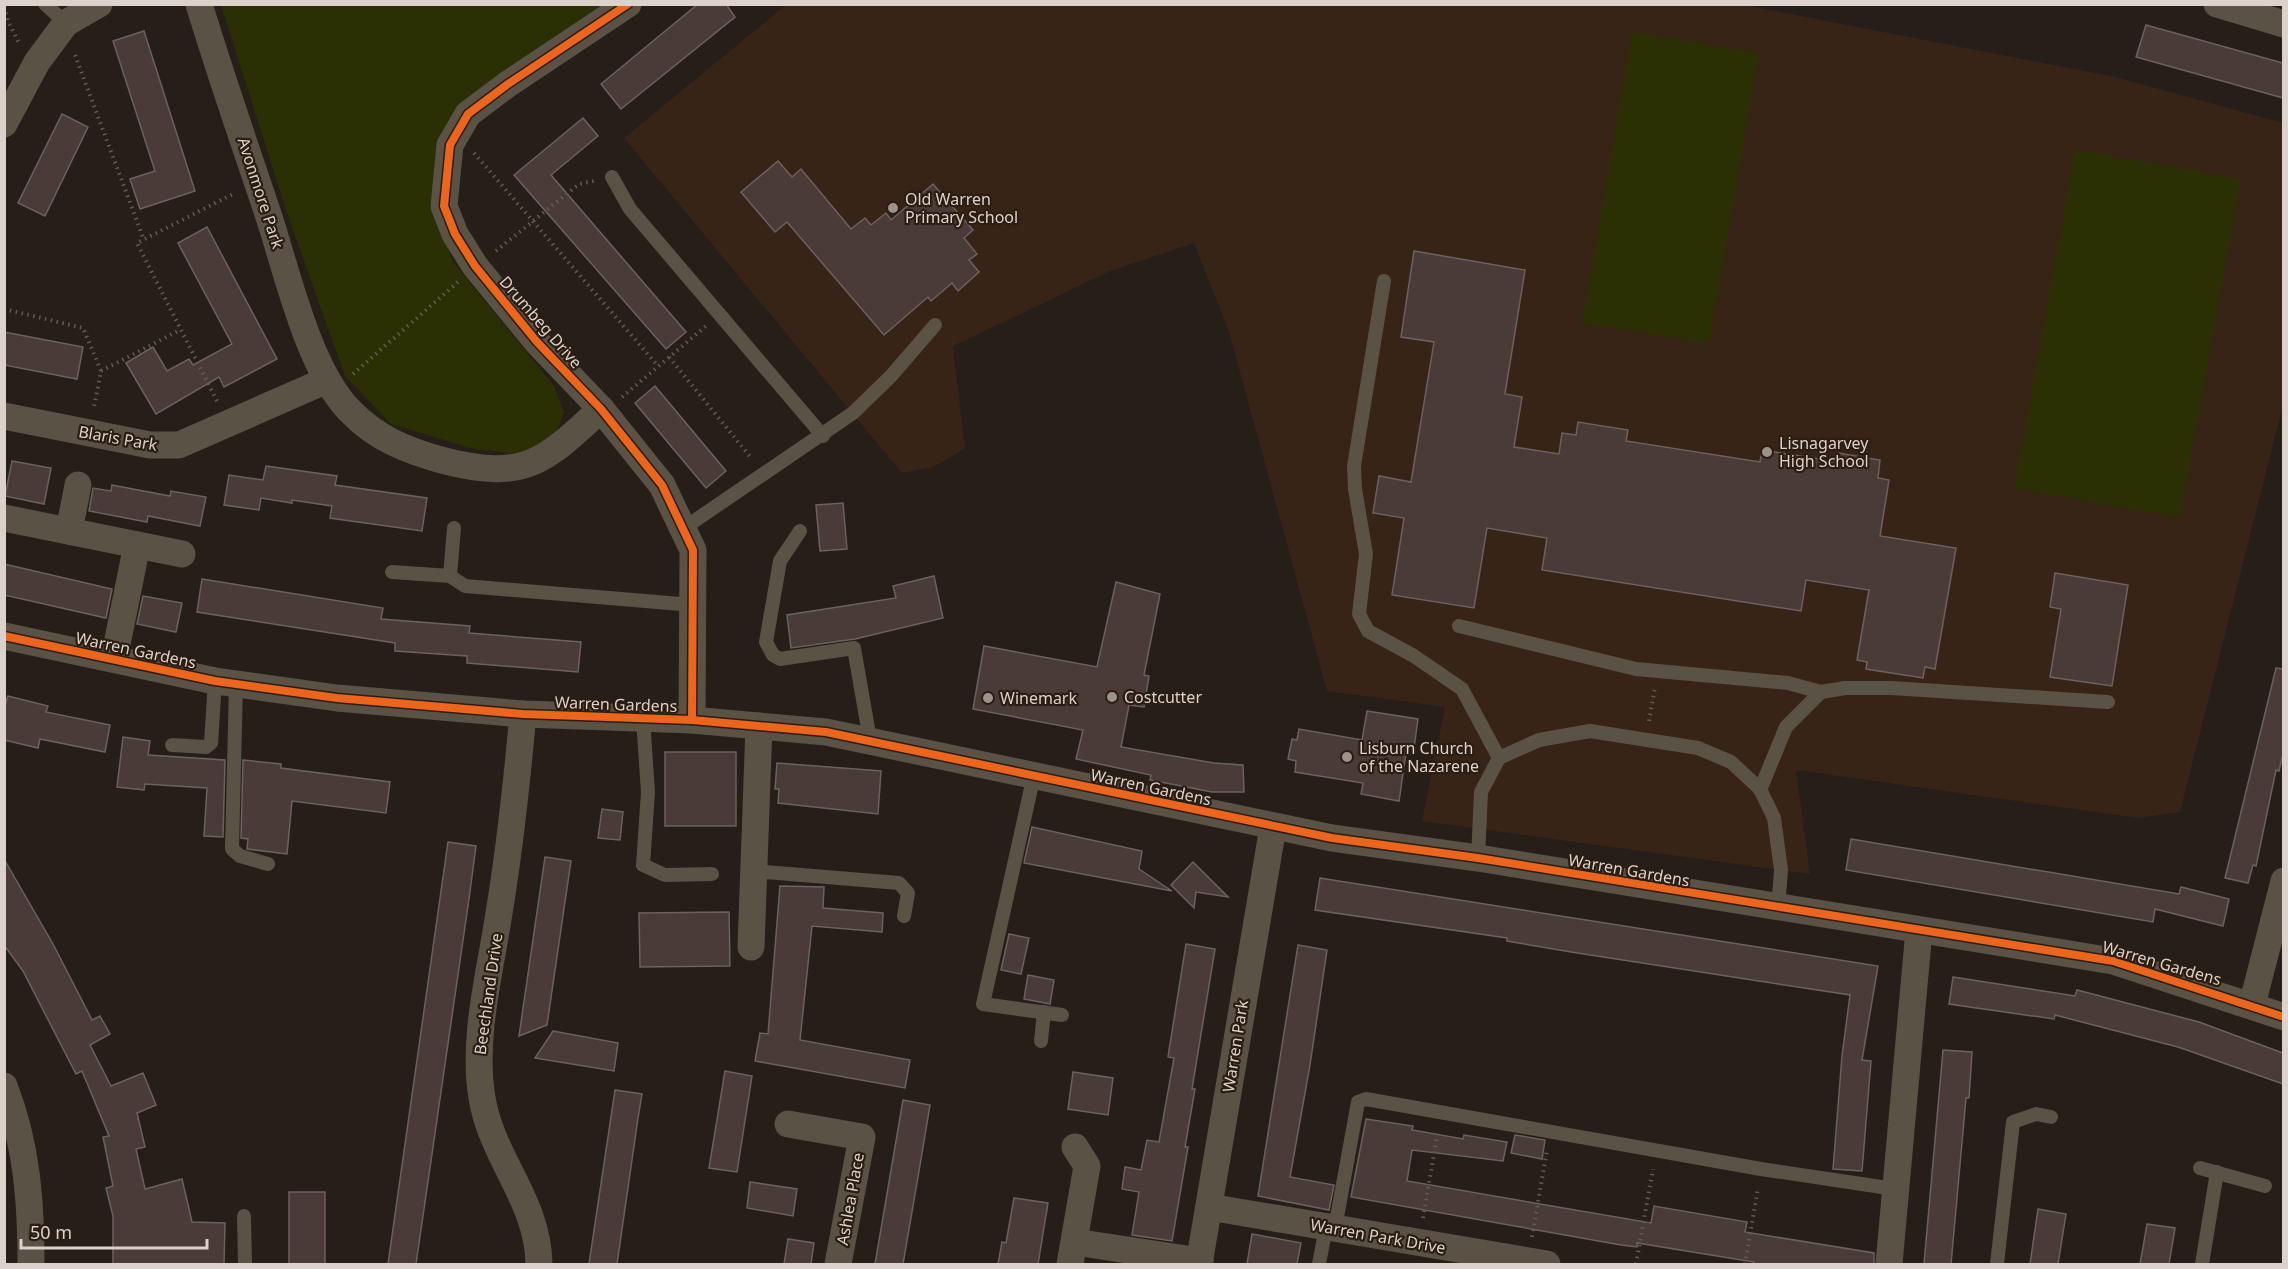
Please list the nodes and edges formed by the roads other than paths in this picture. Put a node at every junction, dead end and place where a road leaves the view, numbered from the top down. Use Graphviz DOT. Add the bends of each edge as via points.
graph roads {
  1 [pos="45,4"];
  2 [pos="99,4"];
  3 [pos="199,4"];
  4 [pos="628,4"];
  5 [pos="2217,4"];
  6 [pos="2249,9"];
  7 [pos="66,23"];
  8 [pos="2283,24"];
  9 [pos="4,124"];
  10 [pos="612,177"];
  11 [pos="1384,281"];
  12 [pos="935,325"];
  13 [pos="329,383"];
  14 [pos="601,409"];
  15 [pos="4,416"];
  16 [pos="823,435"];
  17 [pos="78,485"];
  18 [pos="4,518"];
  19 [pos="454,528"];
  20 [pos="684,528"];
  21 [pos="69,531"];
  22 [pos="800,531"];
  23 [pos="137,545"];
  24 [pos="182,554"];
  25 [pos="392,572"];
  26 [pos="450,576"];
  27 [pos="693,605"];
  28 [pos="1460,626"];
  29 [pos="4,636"];
  30 [pos="114,660"];
  31 [pos="225,682"];
  32 [pos="1821,692"];
  33 [pos="2108,702"];
  34 [pos="523,714"];
  35 [pos="643,719"];
  36 [pos="692,720"];
  37 [pos="759,726"];
  38 [pos="870,741"];
  39 [pos="172,744"];
  40 [pos="1499,758"];
  41 [pos="1034,775"];
  42 [pos="1760,790"];
  43 [pos="1273,827"];
  44 [pos="1478,858"];
  45 [pos="268,864"];
  46 [pos="753,871"];
  47 [pos="712,874"];
  48 [pos="2283,881"];
  49 [pos="1778,908"];
  50 [pos="904,916"];
  51 [pos="1919,930"];
  52 [pos="751,946"];
  53 [pos="2252,1005"];
  54 [pos="1044,1012"];
  55 [pos="1062,1014"];
  56 [pos="2283,1017"];
  57 [pos="1041,1041"];
  58 [pos="4,1086"];
  59 [pos="2051,1117"];
  60 [pos="788,1124"];
  61 [pos="1075,1147"];
  62 [pos="2200,1168"];
  63 [pos="2217,1172"];
  64 [pos="2265,1186"];
  65 [pos="1894,1189"];
  66 [pos="1209,1207"];
  67 [pos="244,1216"];
  68 [pos="1331,1227"];
  69 [pos="1073,1253"];
  70 [pos="1200,1263"];
  71 [pos="1537,1263"];
  72 [pos="31,1264"];
  73 [pos="245,1264"];
  74 [pos="539,1264"];
  75 [pos="838,1264"];
  76 [pos="1320,1264"];
  77 [pos="1889,1264"];
  78 [pos="1997,1264"];
  79 [pos="2202,1264"];
  1 -- 7 [label="lane"];
  2 -- 7 [label="street"];
  3 -- 13 [label="street, Avonmore Park" via="302,321"];
  4 -- 14 [label="street, Drumbeg Drive" via="468,114 450,145 444,206 455,234 475,266 537,342"];
  5 -- 6 [label="street"];
  6 -- 8 [label="street"];
  7 -- 9 [label="street" via="37,62"];
  10 -- 16 [label="lane" via="630,209"];
  11 -- 40 [label="lane" via="1354,466 1366,555 1359,614 1368,631 1462,689"];
  12 -- 16 [label="lane" via="891,376 853,413"];
  13 -- 14 [label="street, Avonmore Park" via="348,410 370,430 407,451 500,471 540,460"];
  13 -- 15 [label="street, Blaris Park" via="179,445 150,445"];
  14 -- 20 [label="street, Drumbeg Drive" via="662,485"];
  16 -- 20 [label="lane"];
  17 -- 21 [label="street"];
  18 -- 21 [label="street"];
  19 -- 26 [label="lane"];
  20 -- 27 [label="street, Drumbeg Drive" via="693,550"];
  21 -- 23 [label="street"];
  22 -- 38 [label="lane" via="780,561 766,642 780,659 854,648"];
  23 -- 24 [label="street"];
  23 -- 30 [label="street"];
  25 -- 26 [label="lane"];
  26 -- 27 [label="lane" via="465,586"];
  27 -- 36 [label="street, Drumbeg Drive"];
  28 -- 32 [label="lane" via="1658,672 1788,683"];
  29 -- 30 [label="street, Warren Gardens"];
  30 -- 31 [label="street, Warren Gardens"];
  31 -- 34 [label="street, Warren Gardens" via="401,705"];
  31 -- 39 [label="lane" via="211,743 206,747"];
  31 -- 45 [label="lane" via="232,849 234,854"];
  32 -- 33 [label="lane" via="1891,688"];
  32 -- 42 [label="lane" via="1786,727"];
  34 -- 35 [label="street, Warren Gardens"];
  34 -- 74 [label="street, Beechland Drive" via="503,889 478,1051 482,1098 493,1141 520,1187 539,1245"];
  35 -- 36 [label="street, Warren Gardens"];
  35 -- 47 [label="lane" via="648,792 643,865 665,875"];
  36 -- 37 [label="street, Warren Gardens"];
  37 -- 38 [label="street, Warren Gardens" via="826,732"];
  37 -- 46 [label="street"];
  38 -- 41 [label="street, Warren Gardens"];
  40 -- 42 [label="lane" via="1539,740 1590,730 1698,748 1731,762"];
  40 -- 44 [label="lane" via="1481,792"];
  41 -- 43 [label="street, Warren Gardens"];
  41 -- 54 [label="lane" via="983,1004"];
  42 -- 49 [label="lane" via="1774,818 1781,870"];
  43 -- 44 [label="street, Warren Gardens"];
  43 -- 66 [label="street, Warren Park"];
  44 -- 49 [label="street, Warren Gardens"];
  46 -- 50 [label="lane" via="899,883 908,893"];
  46 -- 52 [label="street"];
  48 -- 53 [label="street"];
  49 -- 51 [label="street, Warren Gardens"];
  51 -- 53 [label="street, Warren Gardens" via="2113,961"];
  51 -- 65 [label="street"];
  53 -- 56 [label="street, Warren Gardens"];
  54 -- 55 [label="lane"];
  54 -- 57 [label="lane"];
  58 -- 72 [label="street" via="14,1111 28,1175"];
  59 -- 78 [label="lane" via="2036,1114 2013,1122"];
  60 -- 75 [label="street, Ashlea Place" via="862,1137"];
  61 -- 69 [label="street" via="1087,1166"];
  62 -- 63 [label="lane"];
  63 -- 64 [label="lane"];
  63 -- 79 [label="lane"];
  65 -- 68 [label="lane" via="1366,1099 1358,1102"];
  65 -- 77 [label="street"];
  66 -- 68 [label="street, Warren Park Drive"];
  66 -- 70 [label="street, Warren Park"];
  67 -- 73 [label="lane"];
  68 -- 71 [label="street, Warren Park Drive"];
  68 -- 76 [label="lane"];
  69 -- 70 [label="street"];
}
